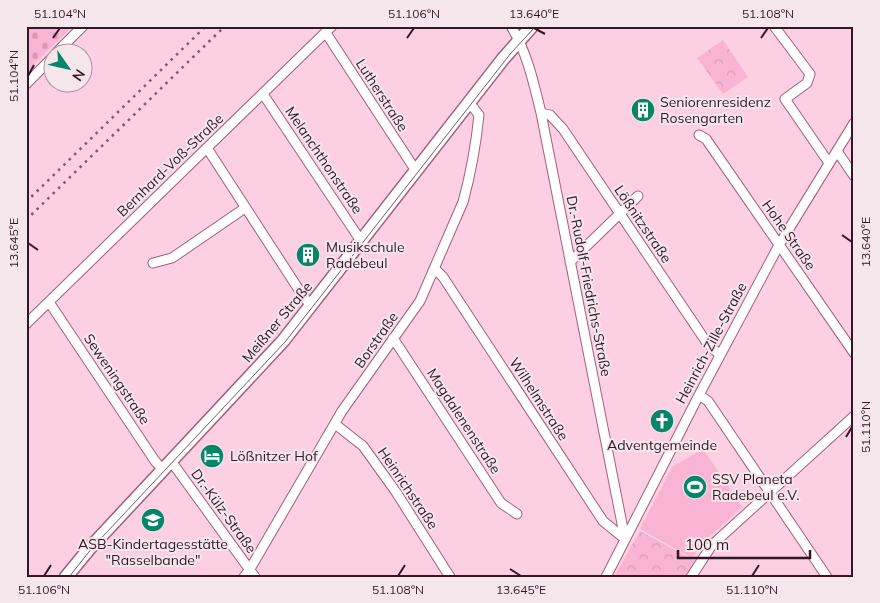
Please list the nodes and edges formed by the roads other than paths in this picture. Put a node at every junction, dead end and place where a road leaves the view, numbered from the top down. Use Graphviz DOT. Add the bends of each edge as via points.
graph roads {
  1 [pos="83,26"];
  2 [pos="332,26"];
  3 [pos="511,26"];
  4 [pos="532,26"];
  5 [pos="774,26"];
  6 [pos="326,33"];
  7 [pos="519,40"];
  8 [pos="67,42"];
  9 [pos="42,68"];
  10 [pos="26,84"];
  11 [pos="263,94"];
  12 [pos="469,102"];
  13 [pos="541,113"];
  14 [pos="854,123"];
  15 [pos="699,135"];
  16 [pos="207,148"];
  17 [pos="837,151"];
  18 [pos="830,163"];
  19 [pos="416,171"];
  20 [pos="854,176"];
  21 [pos="638,196"];
  22 [pos="245,208"];
  23 [pos="620,213"];
  24 [pos="361,242"];
  25 [pos="779,245"];
  26 [pos="570,262"];
  27 [pos="152,263"];
  28 [pos="435,269"];
  29 [pos="49,302"];
  30 [pos="311,306"];
  31 [pos="26,324"];
  32 [pos="394,338"];
  33 [pos="854,352"];
  34 [pos="720,355"];
  35 [pos="699,395"];
  36 [pos="854,416"];
  37 [pos="335,424"];
  38 [pos="167,465"];
  39 [pos="770,492"];
  40 [pos="517,514"];
  41 [pos="625,539"];
  42 [pos="250,574"];
  43 [pos="66,577"];
  44 [pos="450,577"];
  45 [pos="606,577"];
  46 [pos="691,577"];
  47 [pos="827,577"];
  1 -- 8 [label="street"];
  2 -- 6 [label="street, Bernhard-Voß-Straße"];
  3 -- 7 [label="street, Dr.-Rudolf-Friedrichs-Straße"];
  4 -- 7 [label="main road, Meißner Straße"];
  5 -- 18 [label="street" via="810,74 807,83 785,99"];
  6 -- 11 [label="street, Bernhard-Voß-Straße"];
  6 -- 19 [label="street, Lutherstraße"];
  7 -- 12 [label="main road, Meißner Straße"];
  7 -- 13 [label="street, Dr.-Rudolf-Friedrichs-Straße"];
  9 -- 10 [label="street"];
  11 -- 16 [label="street, Bernhard-Voß-Straße"];
  11 -- 24 [label="street, Melanchthonstraße"];
  12 -- 19 [label="main road, Meißner Straße"];
  12 -- 28 [label="street, Borstraße" via="479,115 476,144 463,202"];
  13 -- 23 [label="street, Lößnitzstraße" via="550,115 563,129"];
  13 -- 26 [label="street, Dr.-Rudolf-Friedrichs-Straße"];
  14 -- 17 [label="street, Heinrich-Zille-Straße"];
  15 -- 25 [label="street, Hohe Straße" via="706,139"];
  16 -- 22 [label="street"];
  16 -- 29 [label="street, Bernhard-Voß-Straße"];
  17 -- 18 [label="street, Heinrich-Zille-Straße"];
  17 -- 20 [label="street"];
  18 -- 25 [label="street, Heinrich-Zille-Straße"];
  19 -- 24 [label="main road, Meißner Straße"];
  21 -- 23 [label="street"];
  22 -- 27 [label="street" via="172,258"];
  22 -- 30 [label="street"];
  23 -- 26 [label="street"];
  23 -- 34 [label="street, Lößnitzstraße" via="707,343"];
  24 -- 30 [label="main road, Meißner Straße"];
  25 -- 33 [label="street, Hohe Straße"];
  25 -- 34 [label="street, Heinrich-Zille-Straße"];
  26 -- 41 [label="street, Dr.-Rudolf-Friedrichs-Straße"];
  28 -- 32 [label="street, Borstraße" via="420,302"];
  28 -- 41 [label="street, Wilhelmstraße" via="603,521"];
  29 -- 31 [label="street, Bernhard-Voß-Straße"];
  29 -- 38 [label="street, Seweningstraße" via="155,461"];
  30 -- 38 [label="main road, Meißner Straße"];
  32 -- 37 [label="street, Borstraße"];
  32 -- 40 [label="street, Magdalenenstraße" via="502,503"];
  34 -- 35 [label="street, Heinrich-Zille-Straße"];
  35 -- 39 [label="street" via="708,401"];
  35 -- 41 [label="street, Heinrich-Zille-Straße"];
  36 -- 39 [label="street"];
  37 -- 42 [label="street, Borstraße"];
  37 -- 44 [label="street, Heinrichstraße" via="363,446"];
  38 -- 42 [label="street, Dr.-Külz-Straße"];
  38 -- 43 [label="main road, Meißner Straße"];
  39 -- 46 [label="street" via="712,545"];
  39 -- 47 [label="street"];
  41 -- 45 [label="street, Heinrich-Zille-Straße"];
}
